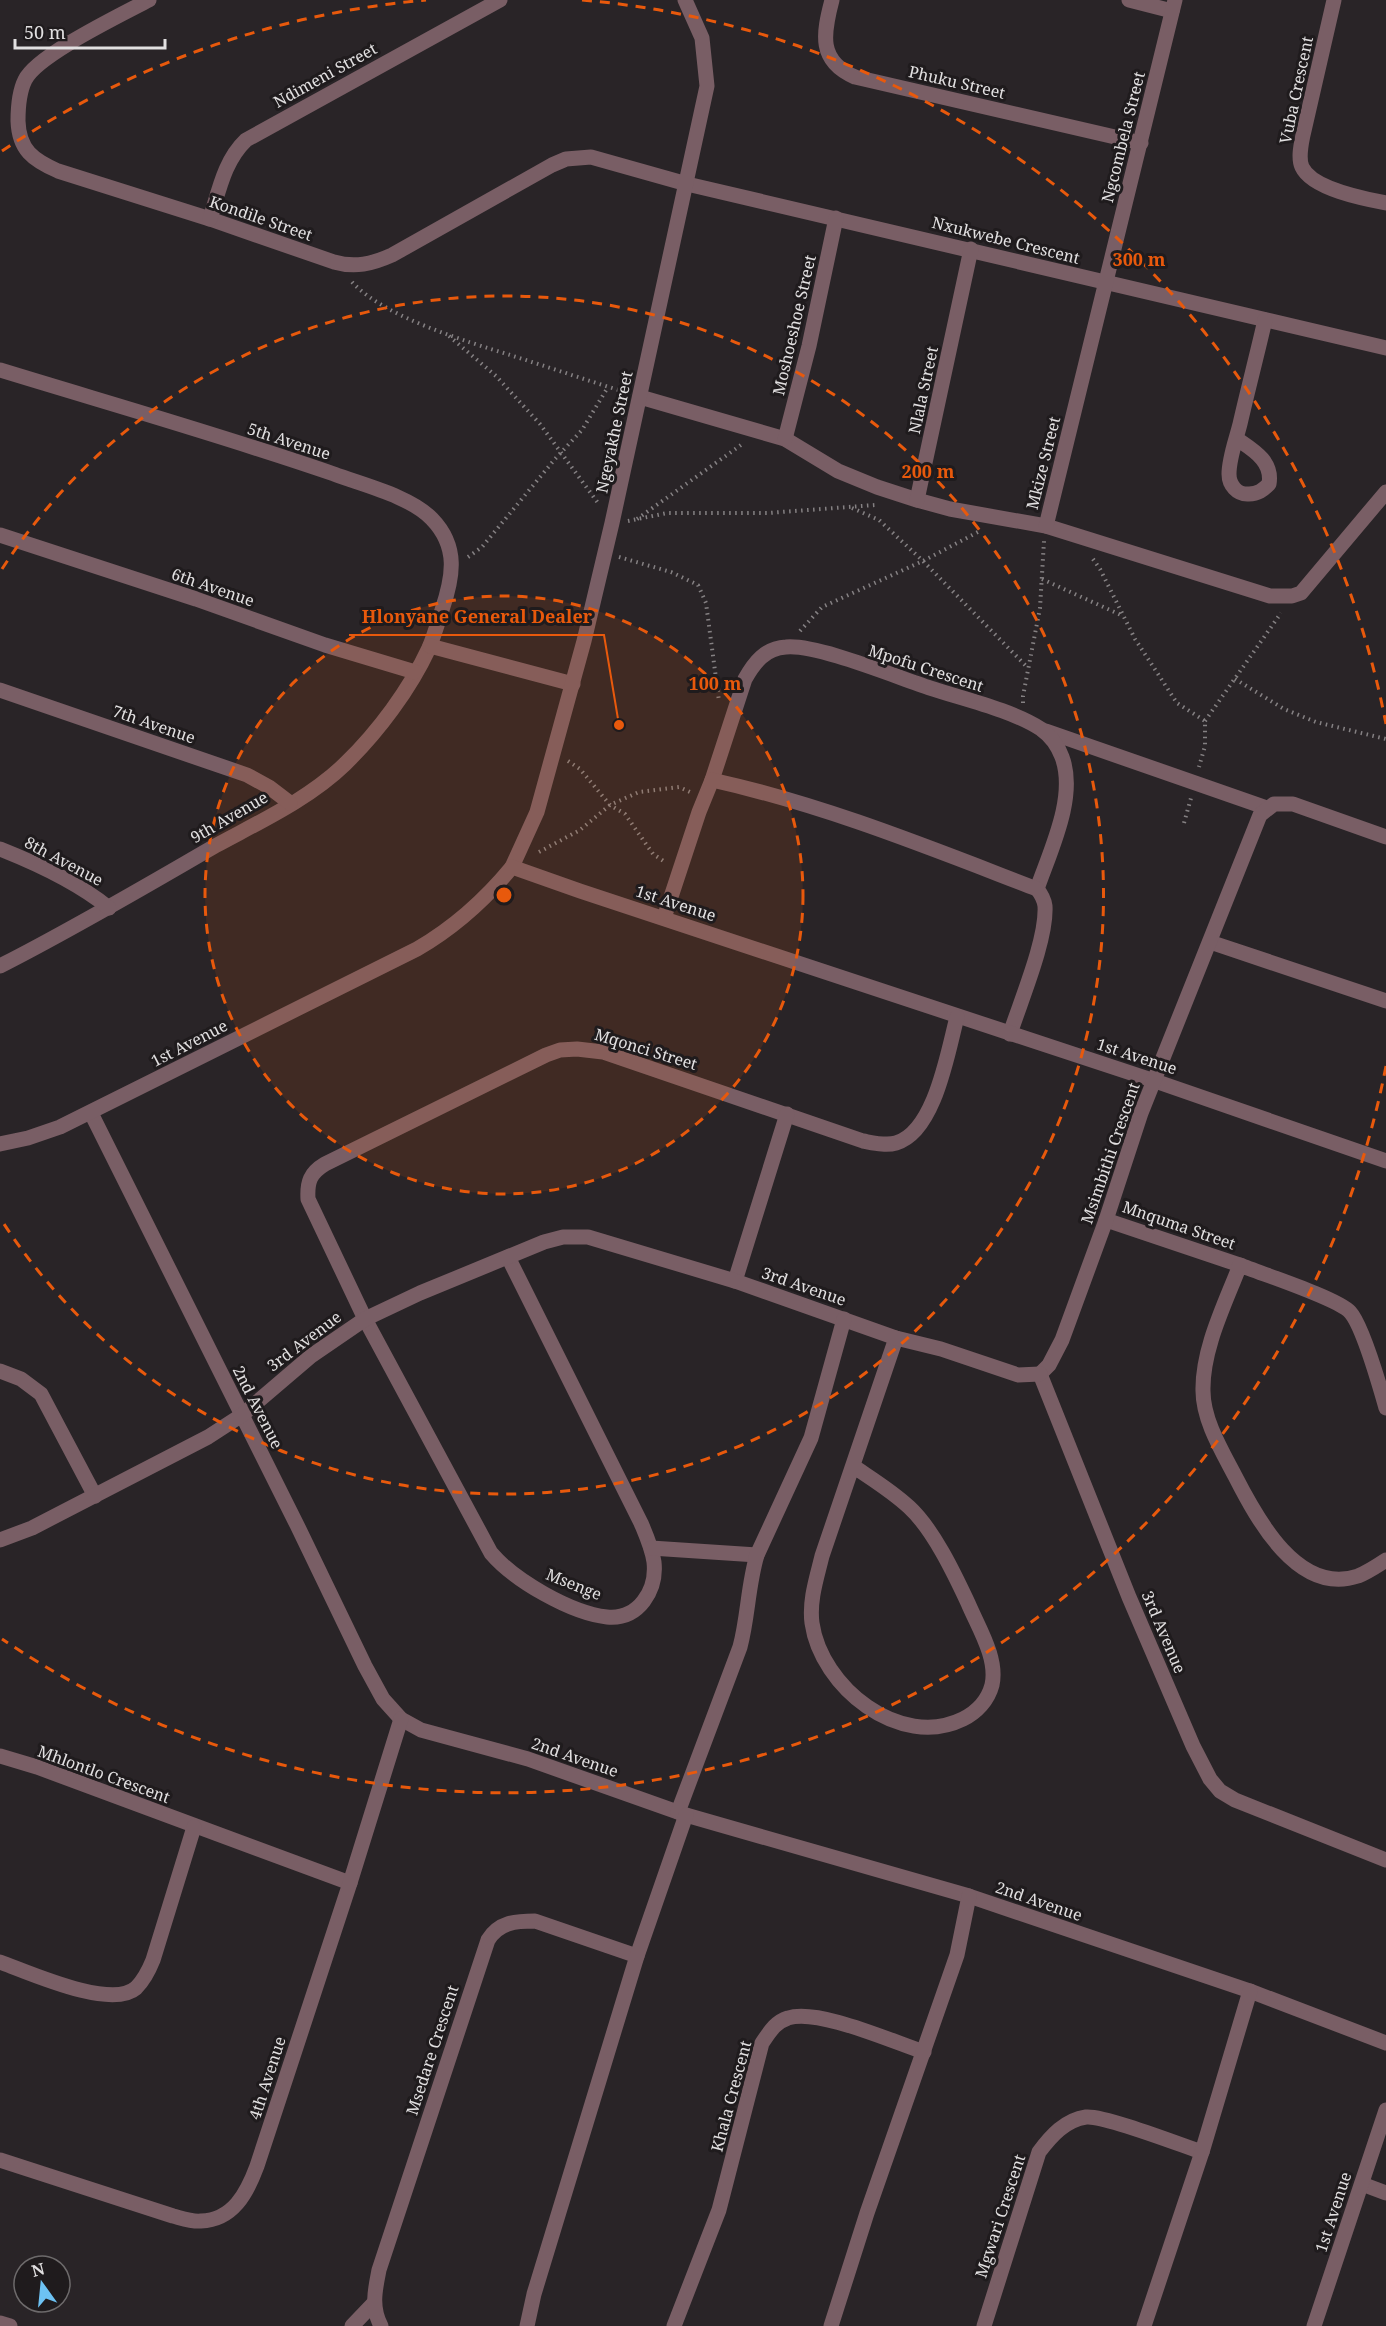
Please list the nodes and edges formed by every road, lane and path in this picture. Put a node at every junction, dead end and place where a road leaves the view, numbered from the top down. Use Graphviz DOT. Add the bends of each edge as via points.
graph roads {
  1 [pos="149,0"];
  2 [pos="500,0"];
  3 [pos="685,0"];
  4 [pos="832,0"];
  5 [pos="1129,0"];
  6 [pos="1334,0"];
  7 [pos="1173,5"];
  8 [pos="1141,143"];
  9 [pos="687,184"];
  10 [pos="1386,203"];
  11 [pos="836,218"];
  12 [pos="210,219"];
  13 [pos="971,249"];
  14 [pos="334,262"];
  15 [pos="1106,283"];
  16 [pos="1265,320"];
  17 [pos="449,336"];
  18 [pos="1386,348"];
  19 [pos="0,370"];
  20 [pos="608,387"];
  21 [pos="640,397"];
  22 [pos="785,439"];
  23 [pos="1237,439"];
  24 [pos="750,444"];
  25 [pos="561,452"];
  26 [pos="1386,492"];
  27 [pos="917,500"];
  28 [pos="884,504"];
  29 [pos="852,507"];
  30 [pos="999,518"];
  31 [pos="637,519"];
  32 [pos="612,523"];
  33 [pos="1046,526"];
  34 [pos="0,535"];
  35 [pos="1075,535"];
  36 [pos="605,554"];
  37 [pos="923,561"];
  38 [pos="452,568"];
  39 [pos="1042,579"];
  40 [pos="1292,596"];
  41 [pos="1123,616"];
  42 [pos="430,646"];
  43 [pos="785,647"];
  44 [pos="1029,668"];
  45 [pos="415,672"];
  46 [pos="1235,679"];
  47 [pos="573,684"];
  48 [pos="0,690"];
  49 [pos="719,703"];
  50 [pos="1024,720"];
  51 [pos="1205,721"];
  52 [pos="1041,729"];
  53 [pos="1386,739"];
  54 [pos="554,752"];
  55 [pos="712,780"];
  56 [pos="1195,783"];
  57 [pos="704,799"];
  58 [pos="290,803"];
  59 [pos="610,805"];
  60 [pos="1267,808"];
  61 [pos="1184,823"];
  62 [pos="1386,837"];
  63 [pos="0,849"];
  64 [pos="512,867"];
  65 [pos="680,873"];
  66 [pos="1037,889"];
  67 [pos="109,908"];
  68 [pos="664,918"];
  69 [pos="1210,942"];
  70 [pos="0,966"];
  71 [pos="1386,1001"];
  72 [pos="957,1017"];
  73 [pos="1010,1034"];
  74 [pos="1155,1081"];
  75 [pos="91,1113"];
  76 [pos="787,1114"];
  77 [pos="0,1144"];
  78 [pos="1386,1161"];
  79 [pos="1106,1220"];
  80 [pos="508,1257"];
  81 [pos="1240,1265"];
  82 [pos="735,1281"];
  83 [pos="364,1319"];
  84 [pos="844,1319"];
  85 [pos="896,1338"];
  86 [pos="0,1371"];
  87 [pos="1040,1374"];
  88 [pos="1386,1408"];
  89 [pos="242,1415"];
  90 [pos="853,1466"];
  91 [pos="95,1496"];
  92 [pos="0,1540"];
  93 [pos="651,1548"];
  94 [pos="757,1555"];
  95 [pos="1386,1560"];
  96 [pos="401,1719"];
  97 [pos="0,1756"];
  98 [pos="682,1813"];
  99 [pos="194,1827"];
  100 [pos="1386,1860"];
  101 [pos="350,1883"];
  102 [pos="969,1896"];
  103 [pos="637,1956"];
  104 [pos="0,1962"];
  105 [pos="1250,1990"];
  106 [pos="1386,2043"];
  107 [pos="924,2052"];
  108 [pos="1386,2110"];
  109 [pos="1202,2152"];
  110 [pos="0,2160"];
  111 [pos="1362,2184"];
  112 [pos="1386,2193"];
  113 [pos="374,2303"];
  114 [pos="0,2323"];
  115 [pos="10,2326"];
  116 [pos="352,2326"];
  117 [pos="381,2326"];
  118 [pos="527,2326"];
  119 [pos="674,2326"];
  120 [pos="831,2326"];
  121 [pos="984,2326"];
  122 [pos="1144,2326"];
  123 [pos="1314,2326"];
  1 -- 12 [label="street, Kondile Street" via="33,68 25,80 18,127 26,152 58,171"];
  2 -- 12 [label="street, Ndimeni Street" via="246,141 234,152 226,169"];
  3 -- 9 [label="street, Ngeyakhe Street" via="702,38 707,86"];
  4 -- 8 [label="street, Phuku Street" via="827,51 842,72"];
  5 -- 7 [label="street"];
  6 -- 10 [label="street, Vuba Crescent" via="1303,135 1302,167 1316,182"];
  7 -- 8 [label="street, Ngcombela Street"];
  8 -- 15 [label="street, Ngcombela Street"];
  9 -- 11 [label="street, Nxukwebe Crescent"];
  9 -- 14 [label="street, Kondile Street" via="591,157 566,159 392,255 362,265"];
  9 -- 21 [label="street, Ngeyakhe Street"];
  11 -- 13 [label="street, Nxukwebe Crescent"];
  11 -- 22 [label="street, Moshoeshoe Street"];
  12 -- 14 [label="street, Kondile Street"];
  13 -- 15 [label="street, Nxukwebe Crescent"];
  13 -- 27 [label="street, Nlala Street"];
  14 -- 17 [label="path" via="359,290 399,314"];
  15 -- 16 [label="street, Nxukwebe Crescent"];
  15 -- 33 [label="street, Mkize Street"];
  16 -- 18 [label="street, Nxukwebe Crescent"];
  16 -- 23 [label="street"];
  17 -- 20 [label="path"];
  17 -- 25 [label="path" via="503,384"];
  19 -- 38 [label="street, 5th Avenue" via="297,462 402,500 431,518 440,529"];
  20 -- 21 [label="path"];
  20 -- 25 [label="path" via="582,430"];
  21 -- 22 [label="street"];
  21 -- 32 [label="street, Ngeyakhe Street"];
  22 -- 27 [label="street" via="838,471"];
  24 -- 31 [label="path" via="738,445"];
  25 -- 32 [label="path"];
  25 -- 38 [label="path" via="482,548"];
  26 -- 40 [label="street" via="1308,586"];
  27 -- 30 [label="street, Mkize Street"];
  28 -- 29 [label="path"];
  29 -- 31 [label="path" via="768,513 667,513"];
  29 -- 37 [label="path" via="879,520"];
  30 -- 33 [label="street, Mkize Street"];
  30 -- 37 [label="path"];
  31 -- 32 [label="path"];
  32 -- 36 [label="street, Ngeyakhe Street"];
  33 -- 35 [label="street"];
  33 -- 39 [label="path"];
  34 -- 45 [label="street, 6th Avenue"];
  35 -- 40 [label="street" via="1262,594"];
  35 -- 41 [label="path" via="1100,568"];
  36 -- 47 [label="street, Ngeyakhe Street"];
  36 -- 49 [label="path" via="671,572 698,585 706,603"];
  37 -- 43 [label="path" via="822,607"];
  37 -- 44 [label="path"];
  38 -- 42 [label="street, 5th Avenue" via="452,581"];
  39 -- 41 [label="path"];
  39 -- 44 [label="path"];
  40 -- 46 [label="path"];
  41 -- 51 [label="path" via="1177,703"];
  42 -- 45 [label="street, 9th Avenue"];
  42 -- 47 [label="street"];
  43 -- 50 [label="street, Mpofu Crescent" via="827,654"];
  43 -- 55 [label="street" via="765,654 751,668"];
  44 -- 50 [label="path" via="1023,696"];
  45 -- 58 [label="street, 9th Avenue" via="371,736 345,764"];
  46 -- 51 [label="path"];
  46 -- 53 [label="path" via="1284,709 1316,722"];
  47 -- 54 [label="street, Ngeyakhe Street"];
  48 -- 58 [label="street, 7th Avenue" via="247,775"];
  50 -- 52 [label="street, Mpofu Crescent"];
  51 -- 56 [label="path" via="1205,746"];
  52 -- 56 [label="street"];
  52 -- 66 [label="street, Mpofu Crescent" via="1060,753 1066,790 1065,806"];
  54 -- 59 [label="path" via="580,769"];
  54 -- 64 [label="street, Ngeyakhe Street" via="537,812"];
  55 -- 57 [label="street"];
  55 -- 66 [label="street" via="795,800 852,819"];
  56 -- 60 [label="street"];
  56 -- 61 [label="path"];
  57 -- 59 [label="path" via="679,787 639,792"];
  57 -- 65 [label="street"];
  58 -- 67 [label="street, 9th Avenue"];
  59 -- 64 [label="path" via="580,830"];
  59 -- 65 [label="path" via="625,814 653,854"];
  60 -- 62 [label="street" via="1293,804"];
  60 -- 69 [label="street, Msimbithi Crescent" via="1254,828"];
  63 -- 67 [label="street, 8th Avenue" via="68,881"];
  64 -- 68 [label="street, 1st Avenue"];
  64 -- 75 [label="street, 1st Avenue" via="462,920 417,949"];
  65 -- 68 [label="street"];
  66 -- 73 [label="street" via="1045,904 1044,924"];
  67 -- 70 [label="street, 9th Avenue"];
  68 -- 72 [label="street, 1st Avenue"];
  69 -- 71 [label="street"];
  69 -- 74 [label="street, Msimbithi Crescent"];
  72 -- 73 [label="street, 1st Avenue"];
  72 -- 76 [label="street, Mqonci Street" via="926,1115 907,1137 896,1143 864,1141"];
  73 -- 74 [label="street, 1st Avenue"];
  74 -- 78 [label="street, 1st Avenue"];
  74 -- 79 [label="street, Msimbithi Crescent" via="1127,1149"];
  75 -- 77 [label="street, 1st Avenue" via="28,1138"];
  75 -- 89 [label="street, 2nd Avenue"];
  76 -- 82 [label="street"];
  76 -- 83 [label="street, Mqonci Street" via="589,1049 560,1050 465,1093 325,1164 308,1182 308,1199"];
  79 -- 81 [label="street, Mnquma Street"];
  79 -- 87 [label="street, Msimbithi Crescent" via="1062,1340"];
  80 -- 82 [label="street, 3rd Avenue" via="563,1237 588,1237"];
  80 -- 83 [label="street, 3rd Avenue"];
  80 -- 93 [label="street, Msenge"];
  81 -- 88 [label="street, Mnquma Street" via="1352,1313"];
  81 -- 95 [label="street, Mnquma Street" via="1219,1319 1203,1379 1205,1408 1229,1465 1269,1536 1312,1573 1336,1579 1356,1577"];
  82 -- 84 [label="street, 3rd Avenue"];
  83 -- 89 [label="street, 3rd Avenue" via="311,1356"];
  83 -- 93 [label="street, Msenge" via="478,1531 502,1566 543,1593 583,1610 608,1617 623,1616 644,1603 651,1590"];
  84 -- 85 [label="street, 3rd Avenue"];
  84 -- 94 [label="street" via="811,1438"];
  85 -- 87 [label="street, 3rd Avenue" via="1018,1375"];
  85 -- 90 [label="street"];
  86 -- 91 [label="street" via="21,1379 41,1394"];
  87 -- 100 [label="street, 3rd Avenue" via="1129,1596 1210,1779 1235,1800"];
  89 -- 91 [label="street, 3rd Avenue"];
  89 -- 96 [label="street, 2nd Avenue" via="365,1666 383,1700"];
  90 -- 90 [label="street" via="892,1493 923,1523 962,1591 984,1640 991,1659 992,1684 974,1713 952,1724 924,1727 900,1723 874,1711 854,1698 838,1680 815,1638 811,1608 814,1586"];
  91 -- 92 [label="street, 3rd Avenue"];
  93 -- 94 [label="street"];
  94 -- 98 [label="street" via="740,1647"];
  96 -- 98 [label="street, 2nd Avenue" via="422,1730 528,1759"];
  96 -- 101 [label="street, 4th Avenue"];
  97 -- 99 [label="street, Mhlontlo Crescent"];
  98 -- 102 [label="street, 2nd Avenue"];
  98 -- 103 [label="street"];
  99 -- 101 [label="street, Mhlontlo Crescent"];
  99 -- 104 [label="street" via="153,1960 135,1989 98,1995"];
  101 -- 110 [label="street, 4th Avenue" via="250,2186 231,2210 219,2218 200,2222"];
  102 -- 105 [label="street, 2nd Avenue"];
  102 -- 107 [label="street" via="957,1955"];
  103 -- 113 [label="street, Msedare Crescent" via="535,1921 504,1924 494,1930 383,2259"];
  103 -- 118 [label="street"];
  105 -- 106 [label="street, 2nd Avenue"];
  105 -- 109 [label="street"];
  107 -- 119 [label="street, Khala Crescent" via="822,2017 789,2017 775,2025 762,2043 719,2210"];
  107 -- 120 [label="street"];
  108 -- 111 [label="street, 1st Avenue"];
  109 -- 121 [label="street, Mgwari Crescent" via="1094,2117 1073,2121 1058,2130 1039,2152"];
  109 -- 122 [label="street"];
  111 -- 112 [label="street"];
  111 -- 123 [label="street, 1st Avenue"];
  113 -- 116 [label="street"];
  113 -- 117 [label="street, Msedare Crescent"];
  114 -- 115 [label="street"];
}
